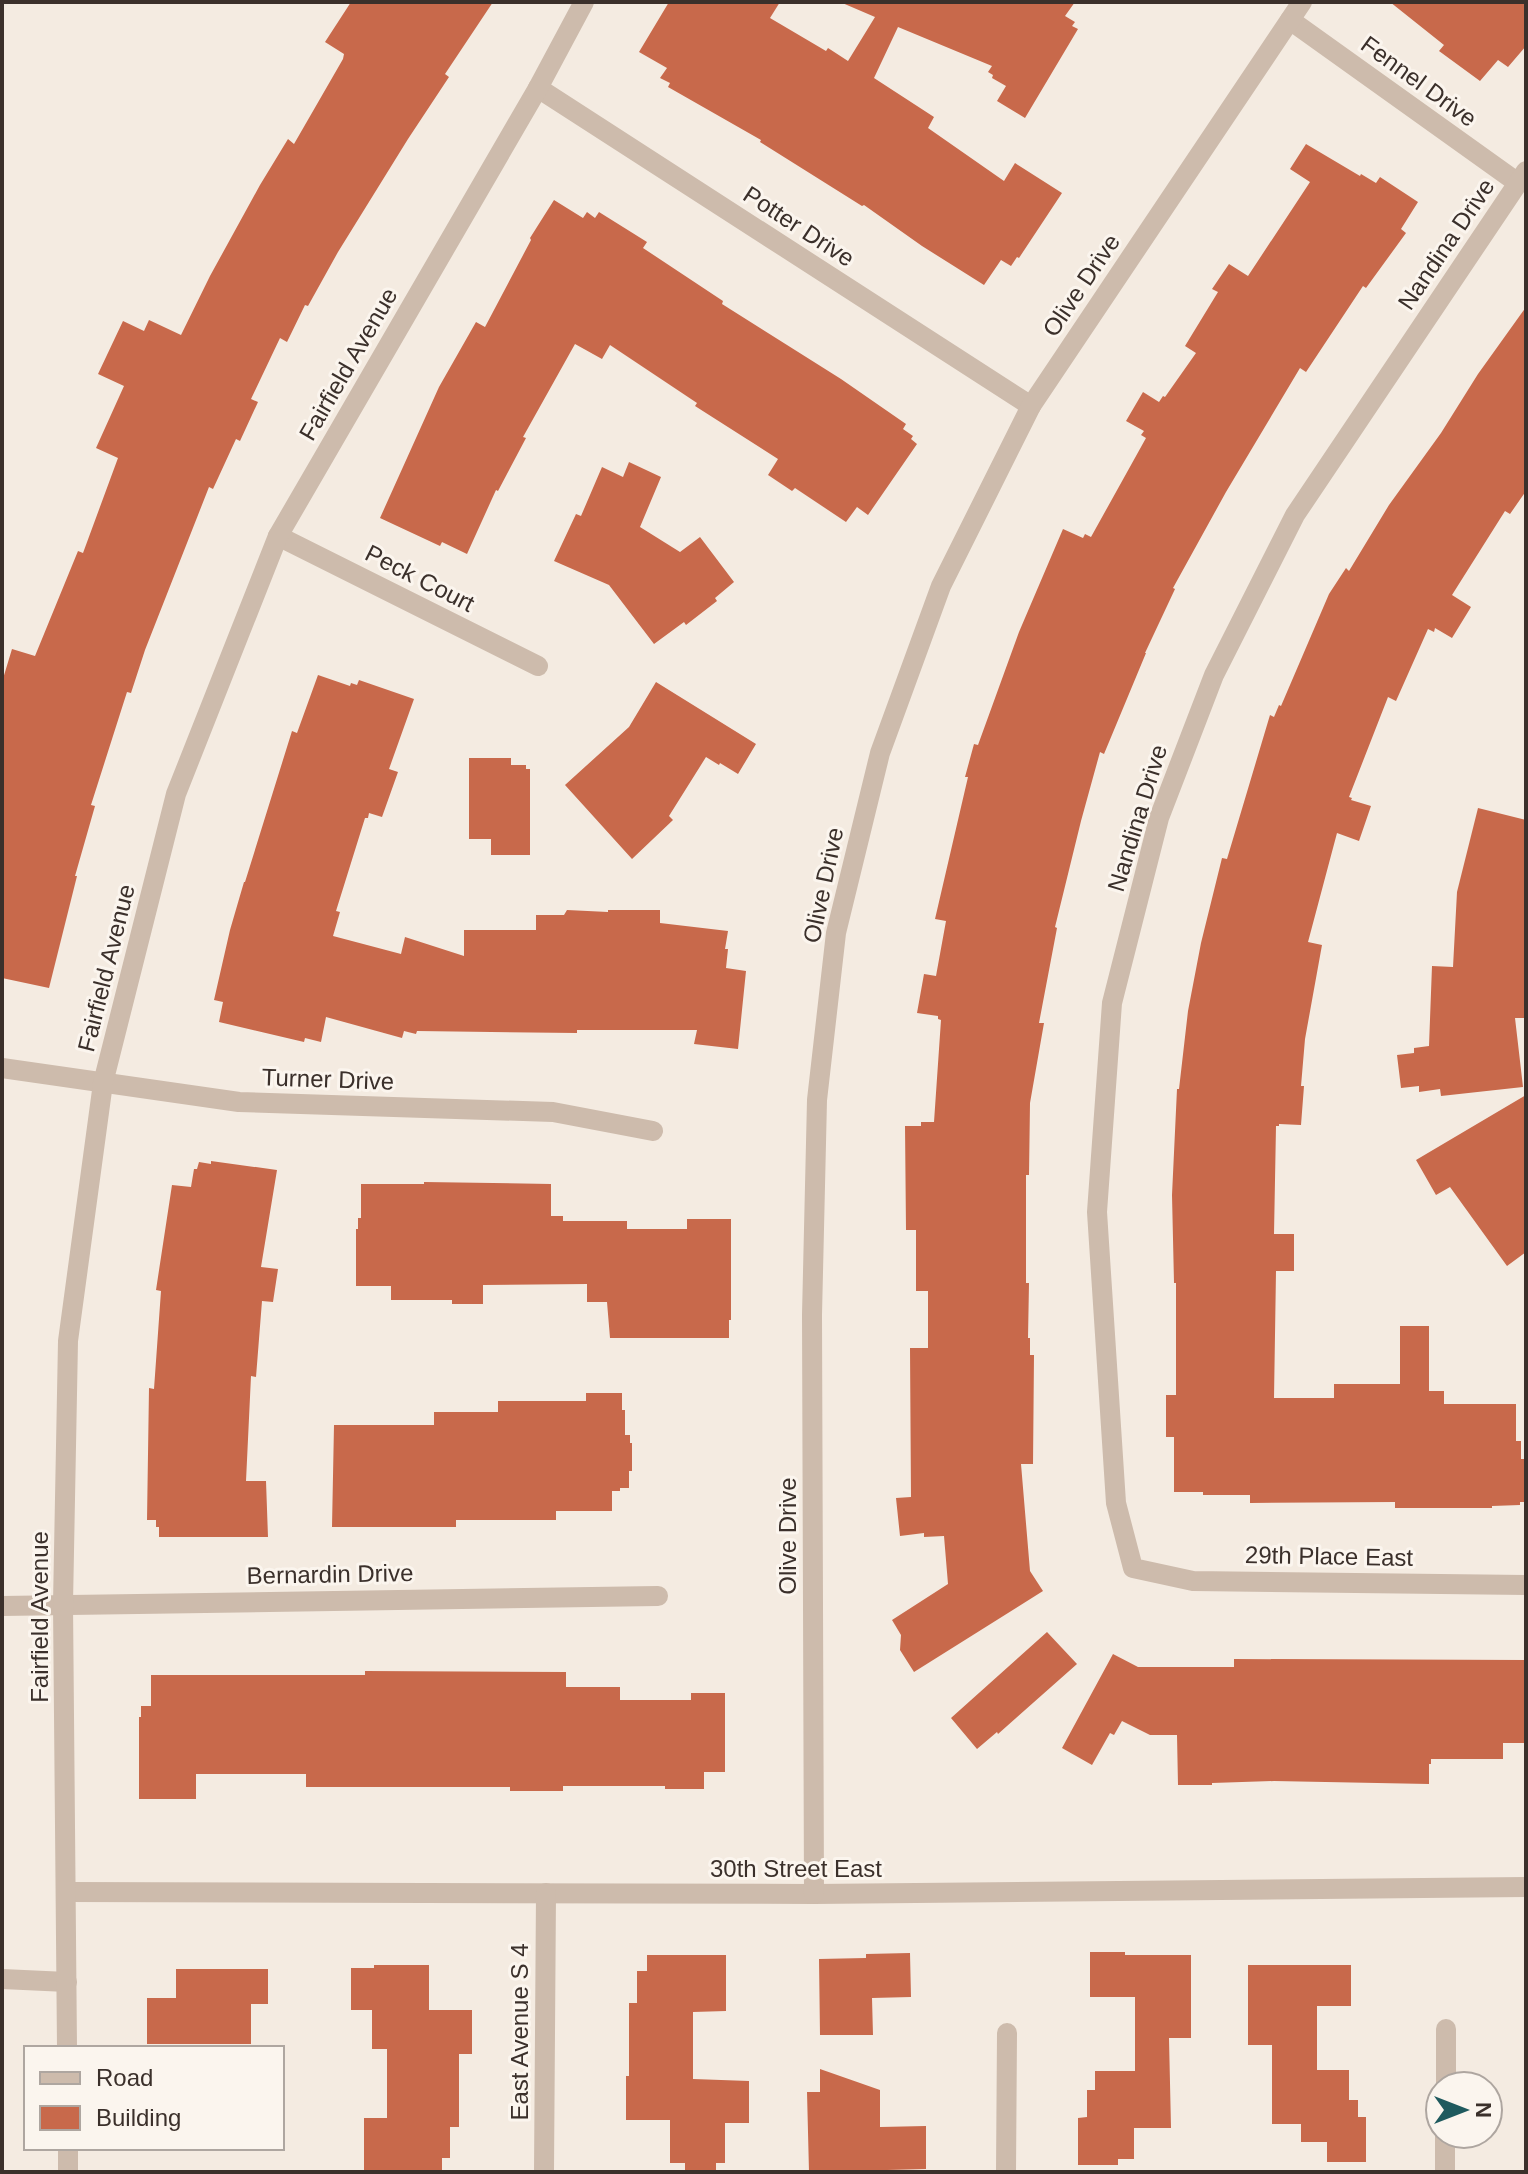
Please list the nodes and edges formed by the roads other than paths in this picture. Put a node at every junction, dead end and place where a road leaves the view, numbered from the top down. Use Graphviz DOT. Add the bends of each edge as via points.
graph roads {
  1 [pos="584,2"];
  2 [pos="1302,2"];
  3 [pos="1290,20"];
  4 [pos="538,88"];
  5 [pos="1522,177"];
  6 [pos="1031,406"];
  7 [pos="278,536"];
  8 [pos="538,666"];
  9 [pos="2,1068"];
  10 [pos="103,1083"];
  11 [pos="653,1131"];
  12 [pos="1133,1568"];
  13 [pos="1526,1585"];
  14 [pos="658,1596"];
  15 [pos="63,1604"];
  16 [pos="2,1606"];
  17 [pos="1526,1887"];
  18 [pos="67,1892"];
  19 [pos="546,1893"];
  20 [pos="814,1894"];
  21 [pos="2,1979"];
  22 [pos="67,1982"];
  23 [pos="1446,2029"];
  24 [pos="1007,2033"];
  25 [pos="67,2046"];
  26 [pos="1446,2070"];
  27 [pos="68,2150"];
  28 [pos="1445,2150"];
  29 [pos="68,2172"];
  30 [pos="544,2172"];
  31 [pos="1006,2172"];
  32 [pos="1445,2172"];
  1 -- 4 [label="street, Fairfield Avenue"];
  2 -- 3 [label="street, Olive Drive"];
  3 -- 5 [label="street, Fennel Drive"];
  3 -- 6 [label="street, Olive Drive"];
  4 -- 6 [label="street, Potter Drive"];
  4 -- 7 [label="street, Fairfield Avenue"];
  5 -- 12 [label="street, Nandina Drive" via="1295,515 1214,675 1159,818 1112,1003 1097,1212 1116,1503"];
  6 -- 20 [label="street, Olive Drive" via="941,586 880,753 836,933 816,1116"];
  7 -- 8 [label="street, Peck Court"];
  7 -- 10 [label="street, Fairfield Avenue" via="176,794"];
  9 -- 10 [label="street, Turner Drive"];
  10 -- 11 [label="street, Turner Drive" via="239,1102 553,1112"];
  10 -- 15 [label="street, Fairfield Avenue" via="68,1341"];
  12 -- 13 [label="street, 29th Place East" via="1193,1581"];
  14 -- 15 [label="street, Bernardin Drive"];
  15 -- 16 [label="street, Bernardin Drive"];
  15 -- 18 [label="street, Fairfield Avenue"];
  17 -- 20 [label="street, 30th Street East"];
  18 -- 19 [label="street, 30th Street East"];
  18 -- 22 [label="street, Fairfield Avenue"];
  19 -- 20 [label="street, 30th Street East"];
  19 -- 30 [label="street, East Avenue S 4"];
  21 -- 22 [label="street"];
  22 -- 25 [label="street, Fairfield Avenue"];
  23 -- 26 [label="street"];
  24 -- 31 [label="street"];
  27 -- 29 [label="street"];
  28 -- 32 [label="street"];
}
